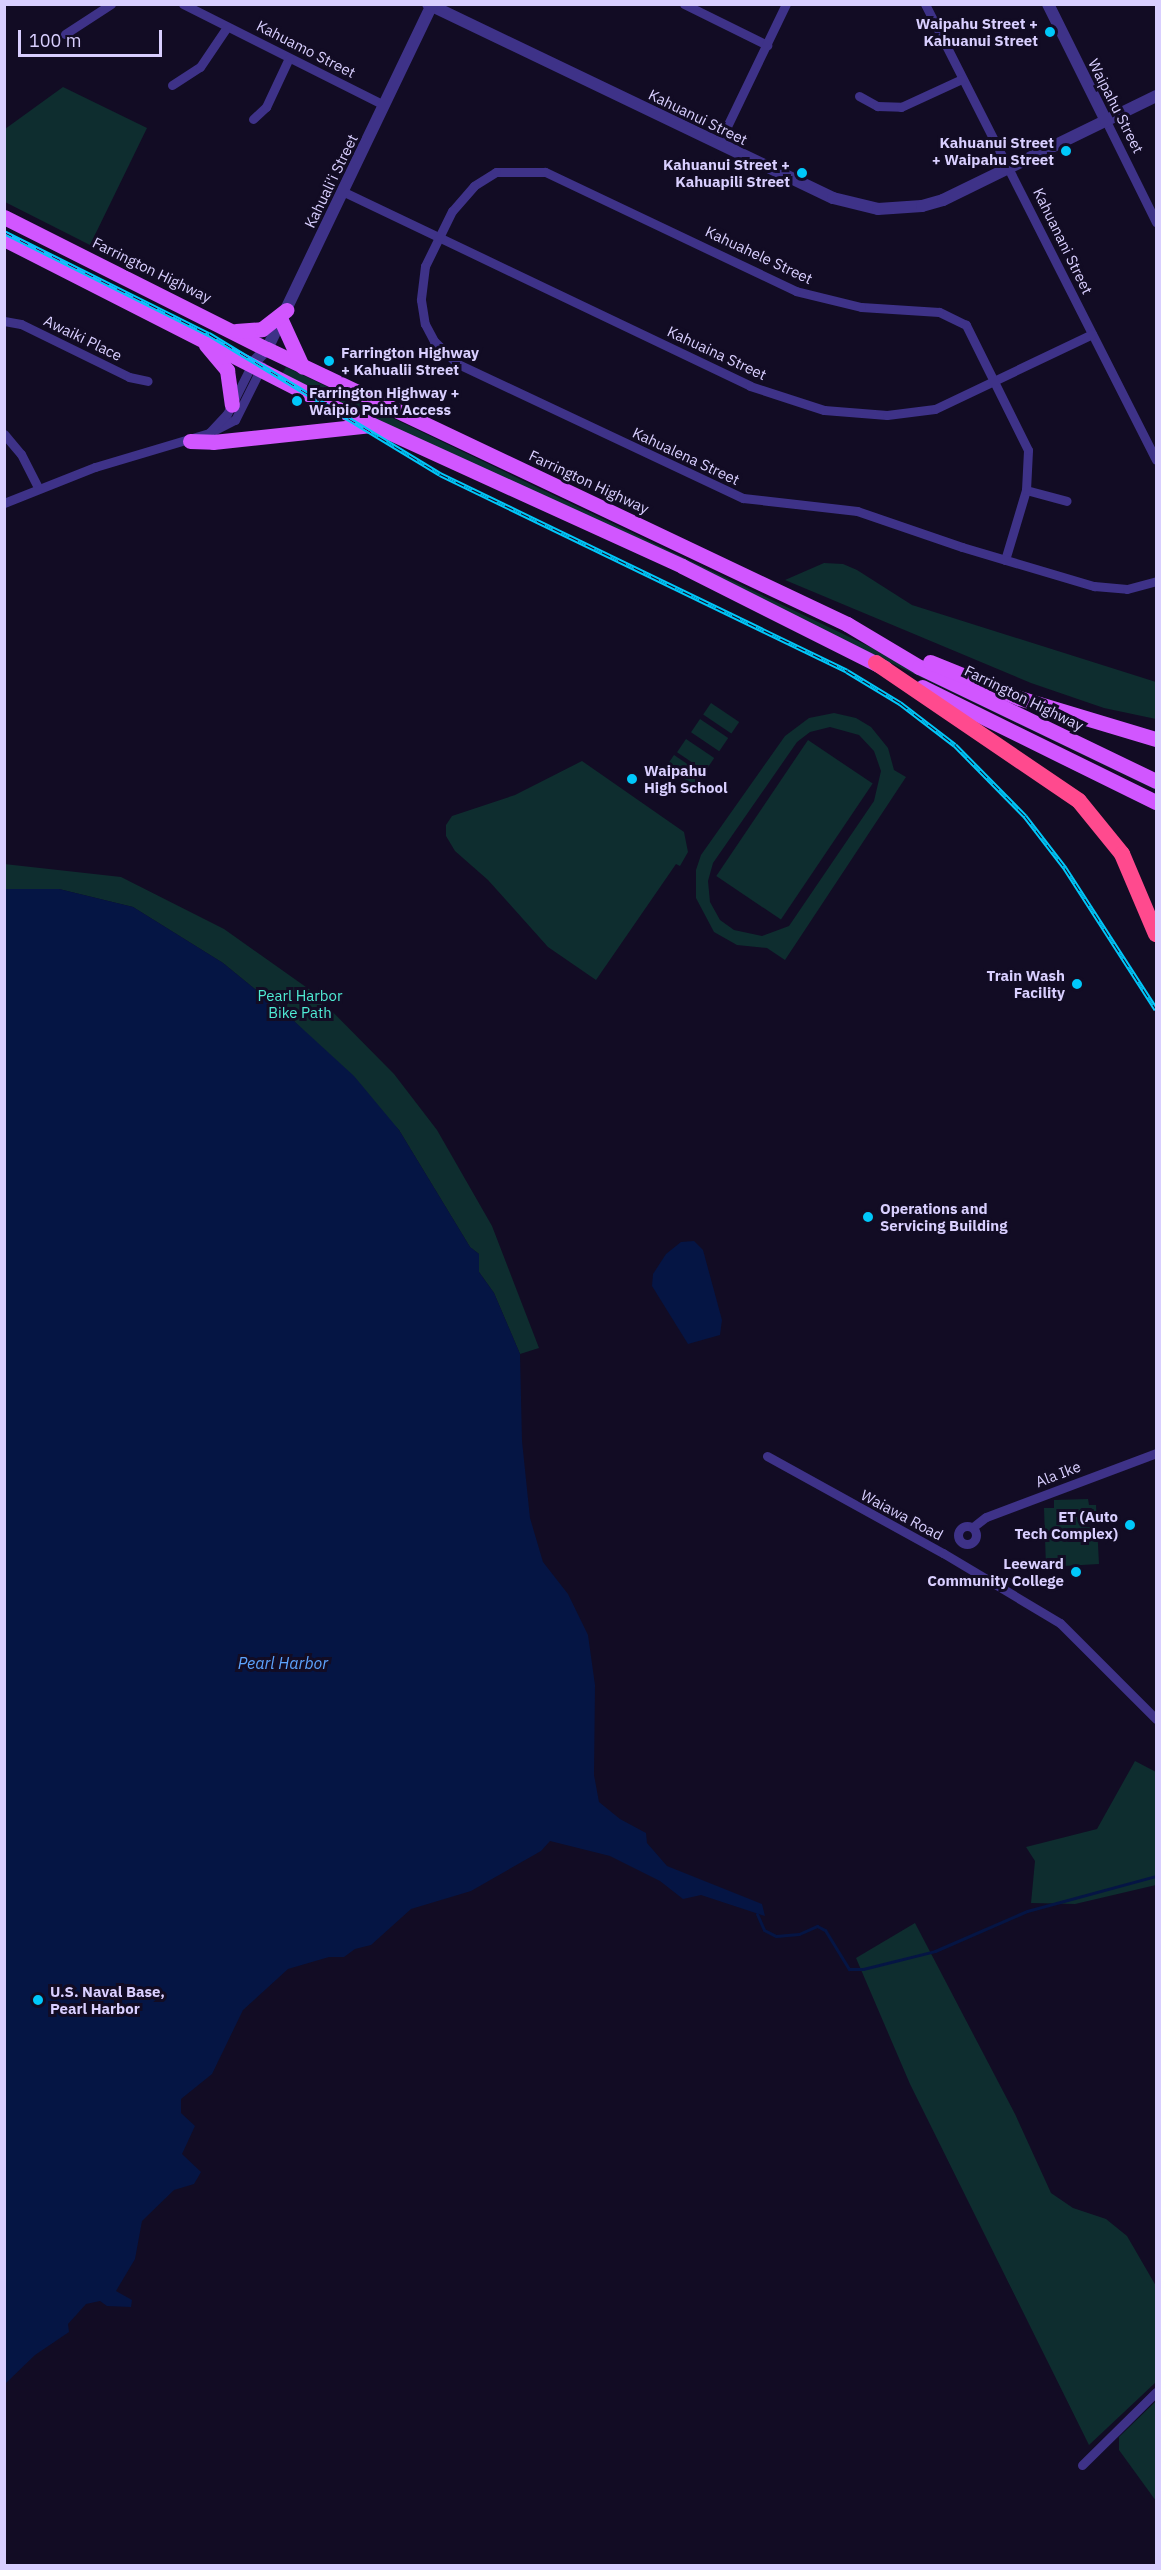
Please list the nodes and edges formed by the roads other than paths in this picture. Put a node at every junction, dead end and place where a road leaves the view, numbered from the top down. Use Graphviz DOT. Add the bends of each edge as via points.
graph roads {
  1 [pos="111,4"];
  2 [pos="183,4"];
  3 [pos="684,4"];
  4 [pos="786,4"];
  5 [pos="925,4"];
  6 [pos="1048,4"];
  7 [pos="430,5"];
  8 [pos="227,27"];
  9 [pos="65,34"];
  10 [pos="767,45"];
  11 [pos="290,58"];
  12 [pos="962,79"];
  13 [pos="172,86"];
  14 [pos="859,96"];
  15 [pos="1156,96"];
  16 [pos="384,105"];
  17 [pos="253,119"];
  18 [pos="1106,121"];
  19 [pos="719,143"];
  20 [pos="1010,168"];
  21 [pos="342,192"];
  22 [pos="4,217"];
  23 [pos="1156,222"];
  24 [pos="439,238"];
  25 [pos="4,239"];
  26 [pos="283,315"];
  27 [pos="4,321"];
  28 [pos="230,330"];
  29 [pos="194,332"];
  30 [pos="1092,334"];
  31 [pos="267,349"];
  32 [pos="302,366"];
  33 [pos="256,367"];
  34 [pos="148,381"];
  35 [pos="995,382"];
  36 [pos="232,405"];
  37 [pos="377,425"];
  38 [pos="4,434"];
  39 [pos="209,434"];
  40 [pos="190,441"];
  41 [pos="1156,460"];
  42 [pos="38,488"];
  43 [pos="1026,490"];
  44 [pos="1067,501"];
  45 [pos="4,504"];
  46 [pos="1005,560"];
  47 [pos="1156,581"];
  48 [pos="848,624"];
  49 [pos="876,663"];
  50 [pos="1156,739"];
  51 [pos="1156,781"];
  52 [pos="1156,802"];
  53 [pos="1156,934"];
  54 [pos="1156,1452"];
  55 [pos="767,1456"];
  56 [pos="973,1527"];
  57 [pos="1156,1719"];
  58 [pos="1156,2392"];
  59 [pos="1082,2465"];
  1 -- 9 [label="street"];
  2 -- 8 [label="street, Kahuamo Street"];
  3 -- 10 [label="street"];
  4 -- 10 [label="street"];
  5 -- 12 [label="street, Kahuanani Street"];
  6 -- 18 [label="street, Waipahu Street"];
  7 -- 16 [label="street, Kahuali'i Street"];
  7 -- 19 [label="street, Kahuanui Street"];
  8 -- 11 [label="street, Kahuamo Street"];
  8 -- 13 [label="street" via="206,60"];
  10 -- 19 [label="street"];
  11 -- 16 [label="street, Kahuamo Street"];
  11 -- 17 [label="street" via="266,107"];
  12 -- 14 [label="street" via="901,107 877,106"];
  12 -- 20 [label="street, Kahuanani Street"];
  15 -- 18 [label="street, Kahuanui Street"];
  16 -- 21 [label="street, Kahuali'i Street"];
  18 -- 20 [label="street, Kahuanui Street"];
  18 -- 23 [label="street, Waipahu Street"];
  19 -- 20 [label="street, Kahuanui Street" via="833,198 878,209 922,206 943,200"];
  20 -- 30 [label="street, Kahuanani Street"];
  21 -- 24 [label="street, Kahuaina Street"];
  21 -- 26 [label="street, Kahuali'i Street"];
  22 -- 28 [label="main road, Farrington Highway"];
  24 -- 35 [label="street, Kahuaina Street" via="750,386 801,404 856,414 913,414 954,403"];
  24 -- 35 [label="street, Kahuahele Street" via="460,199 484,179 508,170 545,172 796,291 861,308 917,310 952,317 974,334"];
  24 -- 46 [label="street, Kahualena Street" via="425,266 421,300 424,324 458,364 728,493 857,511"];
  25 -- 29 [label="main road"];
  26 -- 28 [label="main road" via="262,328 240,333"];
  26 -- 31 [label="street, Kahuali'i Street"];
  26 -- 32 [label="main road"];
  27 -- 34 [label="street, Awaiki Place" via="21,324 129,377"];
  28 -- 31 [label="main road, Farrington Highway"];
  29 -- 33 [label="main road"];
  29 -- 36 [label="main road" via="225,367"];
  30 -- 35 [label="street, Kahuaina Street"];
  30 -- 41 [label="street, Kahuanani Street"];
  31 -- 32 [label="main road, Farrington Highway"];
  31 -- 33 [label="street, Kahuali'i Street"];
  32 -- 48 [label="main road, Farrington Highway"];
  33 -- 36 [label="street"];
  33 -- 37 [label="main road"];
  33 -- 39 [label="street" via="235,420"];
  35 -- 43 [label="street, Kahuahele Street" via="1028,450"];
  36 -- 39 [label="street"];
  37 -- 40 [label="main road"];
  37 -- 49 [label="main road" via="682,566"];
  38 -- 42 [label="street" via="21,454"];
  39 -- 40 [label="street"];
  40 -- 42 [label="street" via="95,466"];
  42 -- 45 [label="street"];
  43 -- 44 [label="street"];
  43 -- 46 [label="street, Kahuahele Street"];
  46 -- 47 [label="street, Kahualena Street" via="1112,589"];
  48 -- 50 [label="main road" via="1019,698"];
  48 -- 51 [label="main road, Farrington Highway" via="919,667"];
  49 -- 52 [label="main road"];
  49 -- 53 [label="highway" via="1078,801 1122,854"];
  54 -- 56 [label="street, Ala Ike" via="986,1517"];
  55 -- 57 [label="street, Waiawa Road" via="1060,1623"];
  58 -- 59 [label="street"];
}
